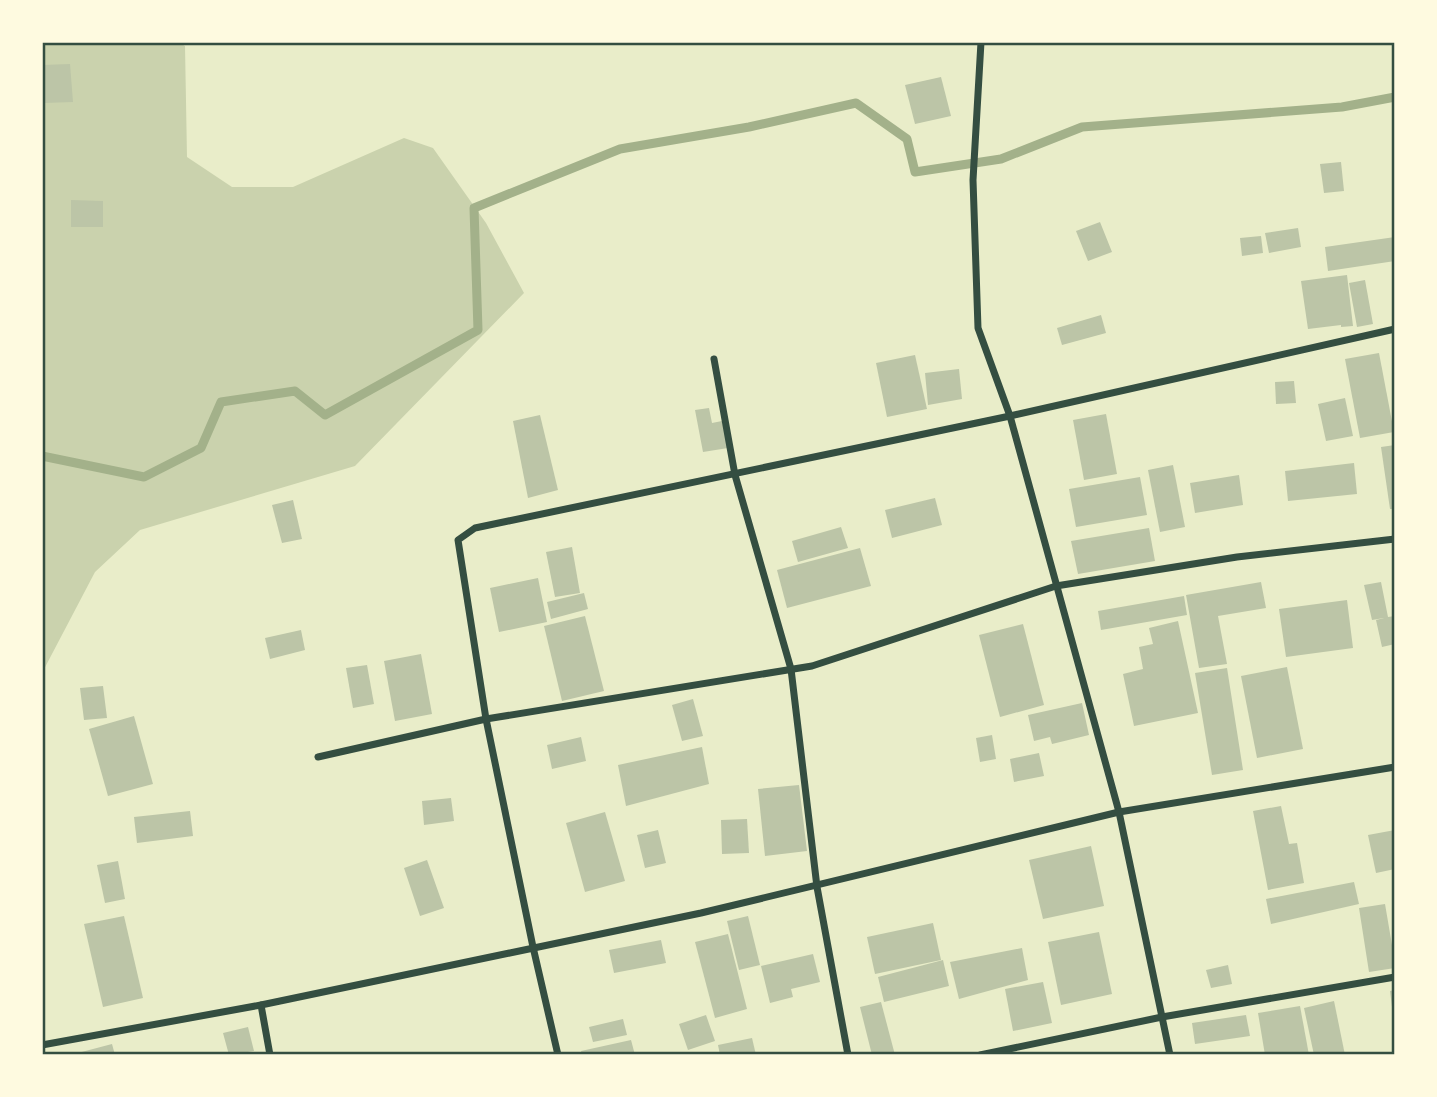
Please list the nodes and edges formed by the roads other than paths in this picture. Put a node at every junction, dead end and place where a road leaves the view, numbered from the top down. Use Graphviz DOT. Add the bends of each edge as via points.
graph roads {
  1 [pos="981,42"];
  2 [pos="1395,329"];
  3 [pos="715,359"];
  4 [pos="1010,416"];
  5 [pos="735,475"];
  6 [pos="1395,539"];
  7 [pos="1056,586"];
  8 [pos="791,669"];
  9 [pos="486,719"];
  10 [pos="318,757"];
  11 [pos="1395,767"];
  12 [pos="1119,812"];
  13 [pos="817,887"];
  14 [pos="533,947"];
  15 [pos="1395,978"];
  16 [pos="261,1005"];
  17 [pos="1162,1017"];
  18 [pos="42,1045"];
  19 [pos="270,1055"];
  20 [pos="558,1055"];
  21 [pos="849,1055"];
  22 [pos="980,1055"];
  23 [pos="1170,1055"];
  1 -- 4 [label="street" via="973,180 978,328"];
  2 -- 4 [label="street"];
  3 -- 5 [label="street"];
  4 -- 5 [label="street"];
  4 -- 7 [label="street"];
  5 -- 8 [label="street"];
  5 -- 9 [label="street" via="475,528 458,540"];
  6 -- 7 [label="street" via="1237,557"];
  7 -- 8 [label="street"];
  7 -- 12 [label="street"];
  8 -- 9 [label="street"];
  8 -- 13 [label="street"];
  9 -- 10 [label="street"];
  9 -- 14 [label="street"];
  11 -- 12 [label="street"];
  12 -- 13 [label="street"];
  12 -- 17 [label="street"];
  13 -- 14 [label="street"];
  13 -- 21 [label="street"];
  14 -- 16 [label="street"];
  14 -- 20 [label="street"];
  15 -- 17 [label="street"];
  16 -- 18 [label="street"];
  16 -- 19 [label="street"];
  17 -- 22 [label="street"];
  17 -- 23 [label="street"];
}
